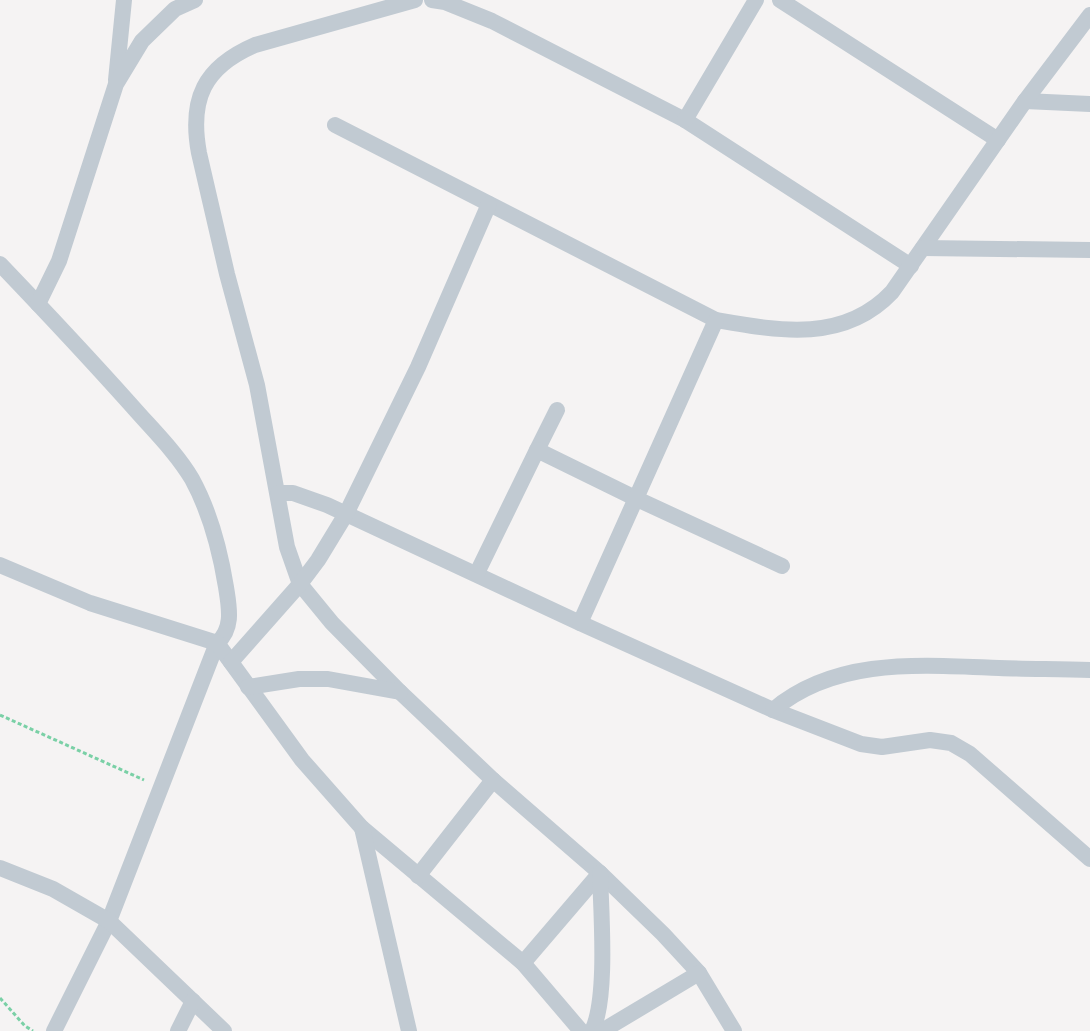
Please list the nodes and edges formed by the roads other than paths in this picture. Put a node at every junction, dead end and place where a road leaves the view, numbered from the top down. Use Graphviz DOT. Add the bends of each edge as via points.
graph roads {
  1 [pos="124,0"];
  2 [pos="195,0"];
  3 [pos="415,0"];
  4 [pos="432,0"];
  5 [pos="756,0"];
  6 [pos="780,0"];
  7 [pos="1090,14"];
  8 [pos="116,84"];
  9 [pos="1025,101"];
  10 [pos="1090,104"];
  11 [pos="684,120"];
  12 [pos="335,125"];
  13 [pos="998,140"];
  14 [pos="489,204"];
  15 [pos="923,248"];
  16 [pos="1090,250"];
  17 [pos="0,264"];
  18 [pos="911,266"];
  19 [pos="38,304"];
  20 [pos="716,320"];
  21 [pos="557,410"];
  22 [pos="537,450"];
  23 [pos="278,493"];
  24 [pos="637,499"];
  25 [pos="346,514"];
  26 [pos="0,564"];
  27 [pos="782,566"];
  28 [pos="477,573"];
  29 [pos="300,584"];
  30 [pos="580,623"];
  31 [pos="217,643"];
  32 [pos="231,662"];
  33 [pos="1090,670"];
  34 [pos="248,687"];
  35 [pos="400,692"];
  36 [pos="773,710"];
  37 [pos="493,780"];
  38 [pos="362,828"];
  39 [pos="1090,859"];
  40 [pos="0,868"];
  41 [pos="600,873"];
  42 [pos="418,876"];
  43 [pos="109,921"];
  44 [pos="523,962"];
  45 [pos="699,973"];
  46 [pos="193,1001"];
  47 [pos="54,1031"];
  48 [pos="178,1031"];
  49 [pos="224,1031"];
  50 [pos="409,1031"];
  51 [pos="581,1031"];
  52 [pos="592,1031"];
  53 [pos="602,1031"];
  54 [pos="734,1031"];
  1 -- 8 [label="street"];
  2 -- 8 [label="street" via="175,9 142,41"];
  3 -- 23 [label="street" via="237,52 221,64 200,91 196,108 196,137 227,274 257,385"];
  4 -- 11 [label="street" via="492,21"];
  5 -- 11 [label="street"];
  6 -- 13 [label="street"];
  7 -- 9 [label="street"];
  8 -- 19 [label="street" via="62,253"];
  9 -- 10 [label="street"];
  9 -- 13 [label="street"];
  11 -- 18 [label="street"];
  12 -- 14 [label="street"];
  13 -- 15 [label="street"];
  14 -- 20 [label="street"];
  14 -- 25 [label="street" via="418,367"];
  15 -- 16 [label="street"];
  15 -- 18 [label="street"];
  17 -- 19 [label="street"];
  18 -- 20 [label="street" via="878,307 843,325 758,327"];
  19 -- 31 [label="street" via="167,446 191,478 205,507 223,566 230,614 227,632"];
  20 -- 24 [label="street"];
  21 -- 22 [label="street"];
  22 -- 24 [label="street"];
  22 -- 28 [label="street"];
  23 -- 25 [label="street" via="293,493"];
  23 -- 29 [label="street" via="287,547"];
  24 -- 27 [label="street"];
  24 -- 30 [label="street"];
  25 -- 28 [label="street"];
  25 -- 29 [label="street"];
  26 -- 31 [label="street" via="90,603"];
  28 -- 30 [label="street"];
  29 -- 32 [label="street"];
  29 -- 35 [label="street" via="332,623"];
  30 -- 36 [label="street"];
  31 -- 32 [label="street"];
  31 -- 43 [label="street"];
  32 -- 34 [label="street"];
  33 -- 36 [label="street" via="893,666 826,678 797,691"];
  34 -- 35 [label="street" via="299,679 328,679"];
  34 -- 38 [label="street" via="302,760"];
  35 -- 37 [label="street"];
  36 -- 39 [label="street" via="861,744 882,747 930,740 951,743 970,754"];
  37 -- 41 [label="street"];
  37 -- 42 [label="street"];
  38 -- 42 [label="street"];
  38 -- 50 [label="street"];
  40 -- 43 [label="street" via="53,889"];
  41 -- 44 [label="street"];
  41 -- 45 [label="street"];
  41 -- 52 [label="street" via="601,998 598,1020"];
  42 -- 44 [label="street"];
  43 -- 46 [label="street"];
  43 -- 47 [label="street"];
  44 -- 51 [label="street"];
  45 -- 53 [label="street"];
  45 -- 54 [label="street"];
  46 -- 48 [label="street"];
  46 -- 49 [label="street"];
}
